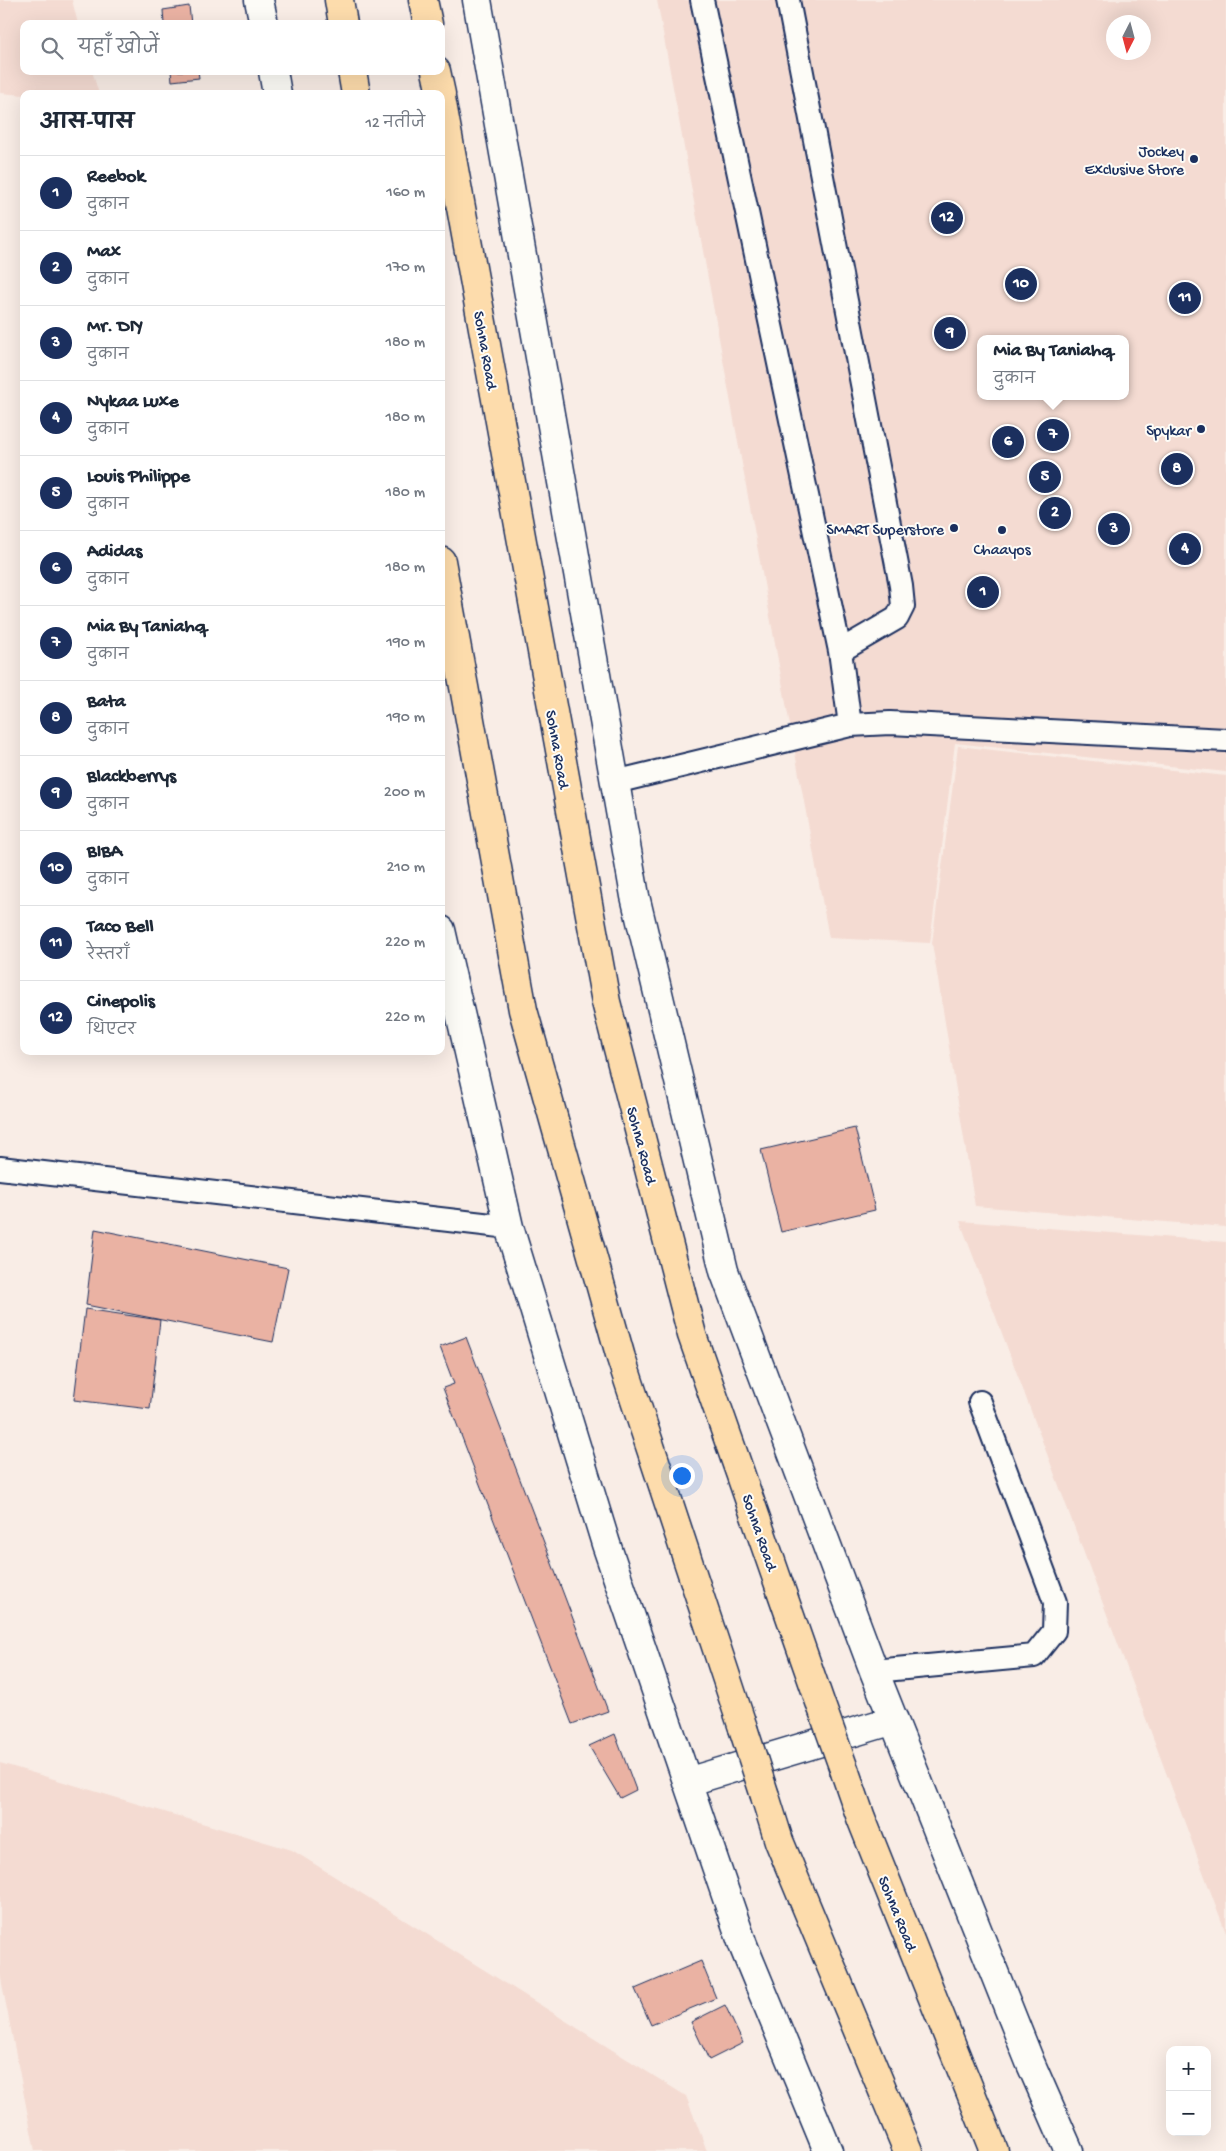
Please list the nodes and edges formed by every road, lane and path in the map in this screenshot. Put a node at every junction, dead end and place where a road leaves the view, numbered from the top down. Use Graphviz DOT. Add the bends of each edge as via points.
graph roads {
  1 [pos="259,0"];
  2 [pos="339,0"];
  3 [pos="424,0"];
  4 [pos="477,0"];
  5 [pos="702,0"];
  6 [pos="788,0"];
  7 [pos="263,20"];
  8 [pos="343,20"];
  9 [pos="427,20"];
  10 [pos="274,75"];
  11 [pos="353,75"];
  12 [pos="437,75"];
  13 [pos="277,90"];
  14 [pos="355,90"];
  15 [pos="439,90"];
  16 [pos="445,120"];
  17 [pos="445,583"];
  18 [pos="840,651"];
  19 [pos="850,724"];
  20 [pos="1226,740"];
  21 [pos="615,782"];
  22 [pos="445,947"];
  23 [pos="0,1168"];
  24 [pos="509,1227"];
  25 [pos="980,1402"];
  26 [pos="874,1670"];
  27 [pos="894,1720"];
  28 [pos="687,1782"];
  29 [pos="828,2151"];
  30 [pos="908,2151"];
  31 [pos="994,2151"];
  32 [pos="1069,2151"];
  1 -- 7 [label="main road"];
  2 -- 8 [label="highway"];
  3 -- 9 [label="highway"];
  4 -- 21 [label="main road"];
  5 -- 18 [label="lane"];
  6 -- 18 [label="lane" via="903,606 897,618"];
  10 -- 13 [label="main road"];
  11 -- 14 [label="highway"];
  12 -- 15 [label="highway"];
  16 -- 31 [label="highway, Sohna Road, bridge" via="606,1002 692,1335 861,1818"];
  17 -- 30 [label="highway, bridge" via="523,1010 621,1358 779,1841"];
  18 -- 19 [label="lane"];
  19 -- 20 [label="lane" via="890,723"];
  19 -- 21 [label="lane"];
  21 -- 26 [label="main road" via="635,896 724,1271"];
  22 -- 24 [label="main road"];
  23 -- 24 [label="lane"];
  24 -- 28 [label="main road" via="606,1544"];
  25 -- 26 [label="lane" via="1055,1602 1054,1631 1034,1656"];
  26 -- 27 [label="main road"];
  27 -- 28 [label="main road"];
  27 -- 32 [label="main road" via="1030,2062"];
  28 -- 29 [label="main road" via="743,1945"];
}
